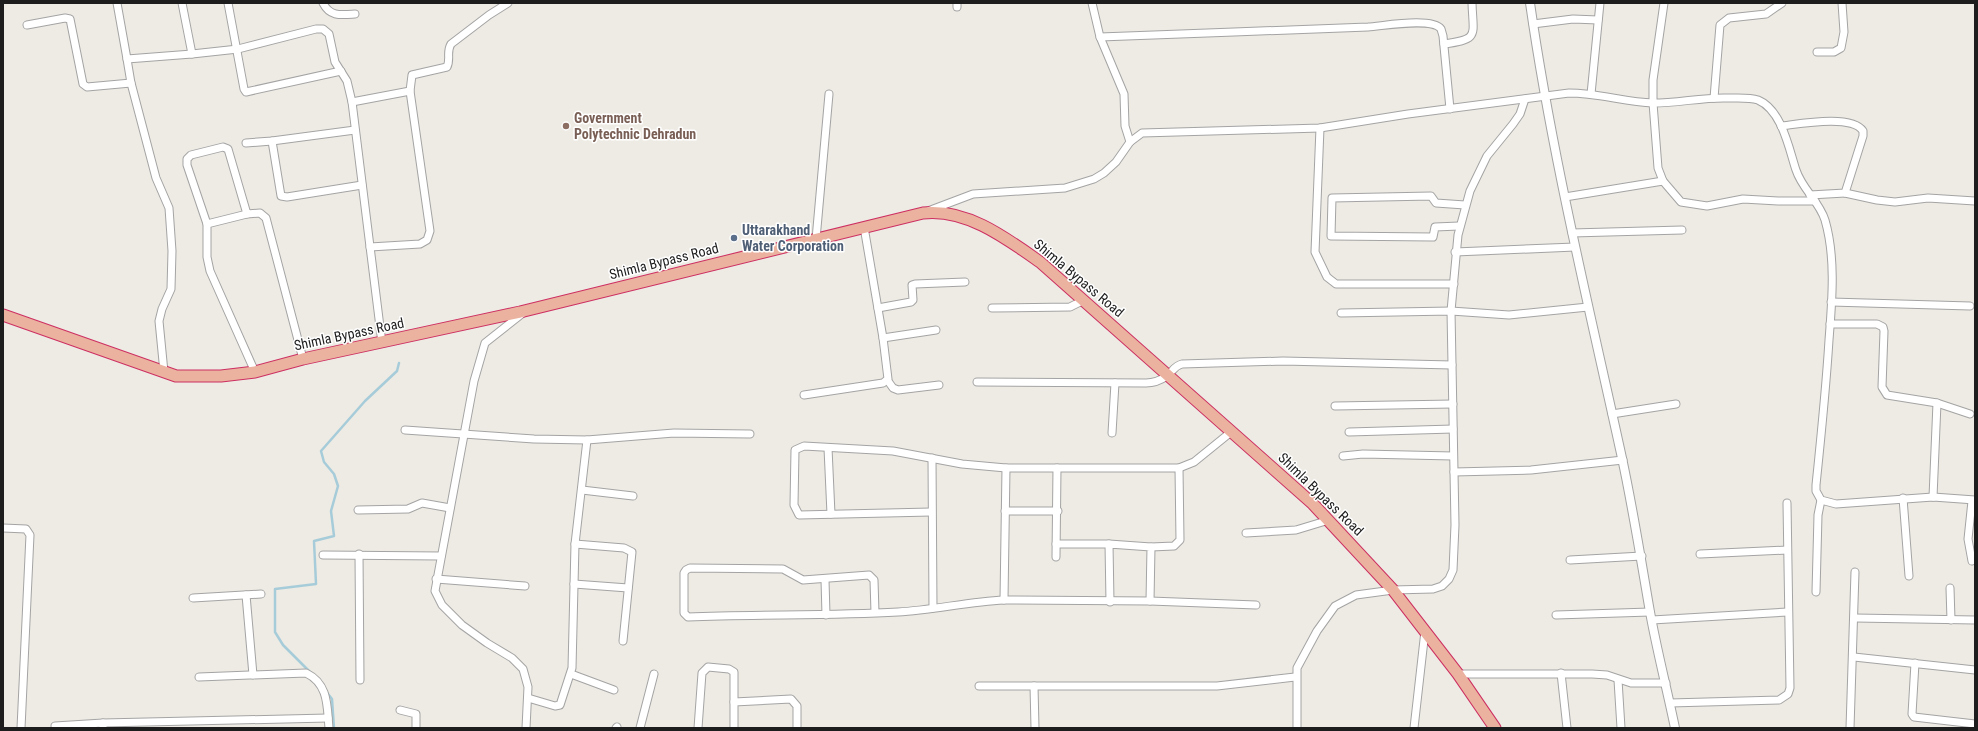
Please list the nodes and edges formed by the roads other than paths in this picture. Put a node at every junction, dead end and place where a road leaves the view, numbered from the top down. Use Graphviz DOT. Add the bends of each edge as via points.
graph roads {
  1 [pos="117,3"];
  2 [pos="182,3"];
  3 [pos="228,3"];
  4 [pos="323,3"];
  5 [pos="508,3"];
  6 [pos="1092,3"];
  7 [pos="1472,3"];
  8 [pos="1530,3"];
  9 [pos="1600,3"];
  10 [pos="1664,3"];
  11 [pos="1782,3"];
  12 [pos="1842,3"];
  13 [pos="355,14"];
  14 [pos="1598,20"];
  15 [pos="1533,24"];
  16 [pos="27,25"];
  17 [pos="1100,37"];
  18 [pos="1444,44"];
  19 [pos="238,49"];
  20 [pos="1816,52"];
  21 [pos="192,54"];
  22 [pos="127,59"];
  23 [pos="341,71"];
  24 [pos="131,83"];
  25 [pos="410,91"];
  26 [pos="829,94"];
  27 [pos="1591,94"];
  28 [pos="1545,96"];
  29 [pos="1714,98"];
  30 [pos="1525,99"];
  31 [pos="352,102"];
  32 [pos="1652,103"];
  33 [pos="1450,109"];
  34 [pos="1781,126"];
  35 [pos="1320,128"];
  36 [pos="355,130"];
  37 [pos="272,141"];
  38 [pos="1130,142"];
  39 [pos="246,143"];
  40 [pos="1663,181"];
  41 [pos="362,185"];
  42 [pos="1845,193"];
  43 [pos="1565,197"];
  44 [pos="1812,198"];
  45 [pos="1975,201"];
  46 [pos="1465,206"];
  47 [pos="923,213"];
  48 [pos="247,214"];
  49 [pos="207,224"];
  50 [pos="1459,226"];
  51 [pos="864,227"];
  52 [pos="1682,230"];
  53 [pos="1572,233"];
  54 [pos="816,239"];
  55 [pos="1575,247"];
  56 [pos="370,248"];
  57 [pos="1455,252"];
  58 [pos="965,282"];
  59 [pos="1454,284"];
  60 [pos="1084,300"];
  61 [pos="1831,302"];
  62 [pos="1970,306"];
  63 [pos="1588,307"];
  64 [pos="878,308"];
  65 [pos="992,308"];
  66 [pos="527,310"];
  67 [pos="1451,311"];
  68 [pos="1340,313"];
  69 [pos="3,315"];
  70 [pos="1830,324"];
  71 [pos="936,330"];
  72 [pos="883,338"];
  73 [pos="382,343"];
  74 [pos="303,359"];
  75 [pos="1452,364"];
  76 [pos="164,372"];
  77 [pos="255,372"];
  78 [pos="1167,376"];
  79 [pos="888,381"];
  80 [pos="978,382"];
  81 [pos="1115,383"];
  82 [pos="939,385"];
  83 [pos="804,395"];
  84 [pos="1937,403"];
  85 [pos="1453,404"];
  86 [pos="1676,404"];
  87 [pos="1335,406"];
  88 [pos="1612,414"];
  89 [pos="1970,414"];
  90 [pos="1453,429"];
  91 [pos="405,430"];
  92 [pos="1231,432"];
  93 [pos="1349,432"];
  94 [pos="750,434"];
  95 [pos="1112,434"];
  96 [pos="463,435"];
  97 [pos="587,440"];
  98 [pos="828,448"];
  99 [pos="1343,456"];
  100 [pos="1453,456"];
  101 [pos="932,458"];
  102 [pos="1623,460"];
  103 [pos="1006,468"];
  104 [pos="1057,468"];
  105 [pos="1179,468"];
  106 [pos="1454,472"];
  107 [pos="582,490"];
  108 [pos="633,496"];
  109 [pos="1932,497"];
  110 [pos="1903,498"];
  111 [pos="1821,500"];
  112 [pos="1974,501"];
  113 [pos="1787,503"];
  114 [pos="450,508"];
  115 [pos="358,510"];
  116 [pos="1005,511"];
  117 [pos="1058,511"];
  118 [pos="931,512"];
  119 [pos="831,514"];
  120 [pos="1329,520"];
  121 [pos="3,528"];
  122 [pos="1246,533"];
  123 [pos="575,544"];
  124 [pos="1056,544"];
  125 [pos="1109,544"];
  126 [pos="1151,547"];
  127 [pos="1788,550"];
  128 [pos="359,554"];
  129 [pos="1700,554"];
  130 [pos="323,555"];
  131 [pos="441,556"];
  132 [pos="1642,556"];
  133 [pos="1056,557"];
  134 [pos="1570,560"];
  135 [pos="1972,561"];
  136 [pos="1855,572"];
  137 [pos="1909,576"];
  138 [pos="436,579"];
  139 [pos="826,580"];
  140 [pos="574,584"];
  141 [pos="525,586"];
  142 [pos="628,588"];
  143 [pos="1950,588"];
  144 [pos="1393,590"];
  145 [pos="1816,592"];
  146 [pos="261,594"];
  147 [pos="246,595"];
  148 [pos="193,598"];
  149 [pos="1004,600"];
  150 [pos="1150,601"];
  151 [pos="1110,602"];
  152 [pos="1256,605"];
  153 [pos="933,608"];
  154 [pos="1788,612"];
  155 [pos="875,613"];
  156 [pos="826,615"];
  157 [pos="1556,615"];
  158 [pos="1651,616"];
  159 [pos="1854,618"];
  160 [pos="1951,620"];
  161 [pos="1975,620"];
  162 [pos="1425,631"];
  163 [pos="623,641"];
  164 [pos="1854,657"];
  165 [pos="1915,663"];
  166 [pos="1975,670"];
  167 [pos="1561,673"];
  168 [pos="572,674"];
  169 [pos="654,674"];
  170 [pos="1458,674"];
  171 [pos="252,675"];
  172 [pos="199,677"];
  173 [pos="1295,677"];
  174 [pos="360,680"];
  175 [pos="1618,680"];
  176 [pos="1666,683"];
  177 [pos="979,686"];
  178 [pos="1034,686"];
  179 [pos="614,690"];
  180 [pos="528,698"];
  181 [pos="734,702"];
  182 [pos="1670,702"];
  183 [pos="400,710"];
  184 [pos="328,718"];
  185 [pos="1975,724"];
  186 [pos="56,726"];
  187 [pos="103,726"];
  188 [pos="21,728"];
  189 [pos="329,728"];
  190 [pos="416,728"];
  191 [pos="526,728"];
  192 [pos="640,728"];
  193 [pos="698,728"];
  194 [pos="734,728"];
  195 [pos="797,728"];
  196 [pos="1035,728"];
  197 [pos="1296,728"];
  198 [pos="1414,728"];
  199 [pos="1495,728"];
  200 [pos="1567,728"];
  201 [pos="1620,728"];
  202 [pos="1675,728"];
  203 [pos="1850,728"];
  1 -- 22 [label="street"];
  2 -- 21 [label="street"];
  3 -- 19 [label="street"];
  4 -- 13 [label="street" via="333,14"];
  5 -- 25 [label="street" via="451,44 447,67 412,75"];
  6 -- 17 [label="street"];
  7 -- 18 [label="street" via="1473,34 1466,41"];
  8 -- 15 [label="street"];
  9 -- 14 [label="street"];
  10 -- 32 [label="street"];
  11 -- 29 [label="street" via="1766,14 1729,18 1720,25"];
  12 -- 20 [label="street" via="1844,32 1841,48 1834,52"];
  14 -- 15 [label="street" via="1573,19"];
  14 -- 27 [label="street"];
  15 -- 28 [label="street"];
  16 -- 24 [label="street" via="70,19 83,84 87,87"];
  17 -- 18 [label="street" via="1425,23 1439,26"];
  17 -- 38 [label="street" via="1124,94"];
  18 -- 33 [label="street"];
  19 -- 21 [label="street"];
  19 -- 23 [label="street" via="324,29 329,34"];
  19 -- 23 [label="street" via="246,92"];
  21 -- 22 [label="street"];
  22 -- 24 [label="street"];
  23 -- 31 [label="street" via="347,81"];
  24 -- 76 [label="street" via="156,178 169,208 171,289 160,316"];
  25 -- 31 [label="street"];
  25 -- 56 [label="street" via="430,236 420,244"];
  26 -- 54 [label="street"];
  27 -- 28 [label="street"];
  27 -- 32 [label="street"];
  28 -- 30 [label="street"];
  28 -- 43 [label="street"];
  29 -- 32 [label="street"];
  29 -- 34 [label="street" via="1746,98 1759,101 1766,105"];
  30 -- 33 [label="street"];
  30 -- 46 [label="street" via="1520,114 1487,156"];
  31 -- 36 [label="street"];
  32 -- 40 [label="street" via="1658,168"];
  33 -- 35 [label="street"];
  34 -- 42 [label="street" via="1834,121 1861,128 1863,136"];
  34 -- 44 [label="street" via="1796,172"];
  35 -- 38 [label="street" via="1150,132 1142,133"];
  35 -- 59 [label="street" via="1315,252 1326,277 1336,284"];
  36 -- 37 [label="street"];
  36 -- 41 [label="street"];
  37 -- 39 [label="street"];
  37 -- 41 [label="street" via="281,196"];
  38 -- 47 [label="street" via="1116,162 1094,180 1065,188 973,194"];
  40 -- 43 [label="street"];
  40 -- 44 [label="street" via="1681,202 1707,206 1743,199 1778,201"];
  41 -- 56 [label="street"];
  42 -- 44 [label="street"];
  42 -- 45 [label="street" via="1895,202 1928,198"];
  43 -- 53 [label="street"];
  44 -- 61 [label="street" via="1824,219 1829,244"];
  46 -- 50 [label="street"];
  46 -- 50 [label="street" via="1436,203 1431,196 1332,198 1331,236 1433,237 1435,228"];
  47 -- 51 [label="highway, Shimla Bypass Road"];
  47 -- 60 [label="highway, Shimla Bypass Road" via="955,216 980,224 1040,262"];
  48 -- 49 [label="street"];
  48 -- 49 [label="street" via="228,149 223,147 191,155 187,159"];
  48 -- 74 [label="street" via="260,214 266,218"];
  49 -- 77 [label="street" via="207,257 210,271"];
  50 -- 57 [label="street"];
  51 -- 54 [label="highway, Shimla Bypass Road"];
  51 -- 64 [label="street"];
  52 -- 53 [label="street"];
  53 -- 55 [label="street"];
  54 -- 66 [label="highway, Shimla Bypass Road"];
  55 -- 57 [label="street"];
  55 -- 63 [label="street"];
  56 -- 73 [label="street"];
  57 -- 59 [label="street"];
  58 -- 64 [label="street" via="915,284 912,285 912,301"];
  59 -- 67 [label="street"];
  60 -- 65 [label="street" via="1070,306"];
  60 -- 78 [label="highway, Shimla Bypass Road"];
  61 -- 62 [label="street"];
  61 -- 70 [label="street"];
  63 -- 67 [label="street" via="1509,315"];
  63 -- 88 [label="street"];
  64 -- 72 [label="street"];
  66 -- 73 [label="highway, Shimla Bypass Road"];
  66 -- 96 [label="street" via="489,338 482,347"];
  67 -- 68 [label="street"];
  67 -- 75 [label="street"];
  69 -- 76 [label="highway, Shimla Bypass Road"];
  70 -- 84 [label="street" via="1881,325 1884,331 1884,393"];
  70 -- 111 [label="street" via="1816,485"];
  71 -- 72 [label="street"];
  72 -- 79 [label="street"];
  73 -- 74 [label="highway, Shimla Bypass Road"];
  74 -- 77 [label="highway, Shimla Bypass Road"];
  75 -- 78 [label="street" via="1283,361 1182,364 1176,366"];
  75 -- 85 [label="street"];
  76 -- 77 [label="highway, Shimla Bypass Road" via="176,376 226,376"];
  78 -- 81 [label="street" via="1151,383"];
  78 -- 92 [label="highway, Shimla Bypass Road"];
  79 -- 82 [label="street" via="898,390"];
  79 -- 83 [label="street"];
  80 -- 81 [label="street"];
  81 -- 95 [label="street"];
  84 -- 89 [label="street"];
  84 -- 109 [label="street"];
  85 -- 87 [label="street"];
  85 -- 90 [label="street"];
  86 -- 88 [label="street"];
  88 -- 102 [label="street"];
  90 -- 93 [label="street"];
  90 -- 100 [label="street"];
  91 -- 96 [label="street"];
  92 -- 105 [label="street" via="1194,462"];
  92 -- 120 [label="highway, Shimla Bypass Road"];
  94 -- 97 [label="street" via="674,433"];
  96 -- 97 [label="street"];
  96 -- 114 [label="street"];
  97 -- 107 [label="street"];
  98 -- 101 [label="street" via="893,451"];
  98 -- 119 [label="street"];
  98 -- 119 [label="street" via="804,446 795,450 794,505 799,515"];
  99 -- 100 [label="street"];
  100 -- 106 [label="street"];
  101 -- 103 [label="street" via="971,466"];
  101 -- 118 [label="street"];
  102 -- 106 [label="street" via="1531,470"];
  102 -- 132 [label="street"];
  103 -- 104 [label="street"];
  103 -- 116 [label="street"];
  104 -- 105 [label="street"];
  104 -- 117 [label="street"];
  105 -- 126 [label="street" via="1180,540 1174,546"];
  106 -- 144 [label="street" via="1455,558 1449,579 1442,586 1433,589"];
  107 -- 108 [label="street"];
  107 -- 123 [label="street"];
  109 -- 110 [label="street"];
  109 -- 112 [label="street"];
  110 -- 111 [label="street" via="1836,504"];
  110 -- 137 [label="street"];
  111 -- 145 [label="street" via="1818,515"];
  112 -- 135 [label="street" via="1968,539"];
  113 -- 127 [label="street"];
  114 -- 115 [label="street" via="422,503 408,509"];
  114 -- 131 [label="street"];
  116 -- 117 [label="street"];
  116 -- 149 [label="street"];
  117 -- 124 [label="street"];
  118 -- 119 [label="street"];
  118 -- 153 [label="street"];
  120 -- 122 [label="street" via="1296,530"];
  120 -- 144 [label="highway, Shimla Bypass Road"];
  121 -- 188 [label="street" via="26,530 30,535"];
  123 -- 140 [label="street"];
  123 -- 142 [label="street" via="630,550 633,554"];
  124 -- 125 [label="street"];
  124 -- 133 [label="street"];
  125 -- 126 [label="street"];
  125 -- 151 [label="street"];
  126 -- 150 [label="street"];
  127 -- 129 [label="street"];
  127 -- 154 [label="street"];
  128 -- 130 [label="street"];
  128 -- 131 [label="street"];
  128 -- 174 [label="street"];
  131 -- 138 [label="street"];
  132 -- 134 [label="street"];
  132 -- 158 [label="street"];
  136 -- 159 [label="street"];
  138 -- 141 [label="street"];
  138 -- 180 [label="street" via="435,591 442,605 474,634 517,661 526,676"];
  139 -- 155 [label="street" via="872,576"];
  139 -- 156 [label="street"];
  139 -- 156 [label="street" via="803,580 782,569 690,568 684,571 683,578 684,613 688,617"];
  140 -- 142 [label="street"];
  140 -- 168 [label="street"];
  142 -- 163 [label="street"];
  143 -- 160 [label="street"];
  144 -- 162 [label="highway, Shimla Bypass Road"];
  144 -- 173 [label="street" via="1356,595 1335,606 1301,657"];
  146 -- 147 [label="street"];
  147 -- 148 [label="street"];
  147 -- 171 [label="street"];
  149 -- 151 [label="street"];
  149 -- 153 [label="street"];
  150 -- 151 [label="street"];
  150 -- 152 [label="street"];
  153 -- 155 [label="street"];
  154 -- 158 [label="street"];
  154 -- 182 [label="street" via="1790,688 1786,697 1779,700"];
  155 -- 156 [label="street"];
  157 -- 158 [label="street"];
  158 -- 176 [label="street"];
  159 -- 160 [label="street"];
  159 -- 164 [label="street"];
  160 -- 161 [label="street"];
  162 -- 170 [label="highway, Shimla Bypass Road"];
  162 -- 198 [label="street"];
  164 -- 165 [label="street"];
  164 -- 203 [label="street"];
  165 -- 166 [label="street"];
  165 -- 185 [label="street" via="1912,714 1914,717"];
  167 -- 170 [label="street"];
  167 -- 175 [label="street" via="1607,675"];
  167 -- 200 [label="street"];
  168 -- 179 [label="street"];
  168 -- 180 [label="street" via="560,705 555,706"];
  169 -- 192 [label="street"];
  170 -- 199 [label="highway, Shimla Bypass Road"];
  171 -- 172 [label="street"];
  171 -- 184 [label="street" via="310,675 326,693"];
  173 -- 178 [label="street" via="1217,686"];
  173 -- 197 [label="street"];
  175 -- 176 [label="street" via="1631,683"];
  175 -- 201 [label="street"];
  176 -- 182 [label="street"];
  177 -- 178 [label="street"];
  178 -- 196 [label="street"];
  180 -- 191 [label="street"];
  181 -- 193 [label="street" via="733,670 708,667 705,669 701,678"];
  181 -- 194 [label="street"];
  181 -- 195 [label="street" via="791,699 797,706"];
  182 -- 202 [label="street"];
  183 -- 190 [label="street" via="416,714"];
  184 -- 187 [label="street"];
  184 -- 189 [label="street"];
  186 -- 187 [label="street"];
}
